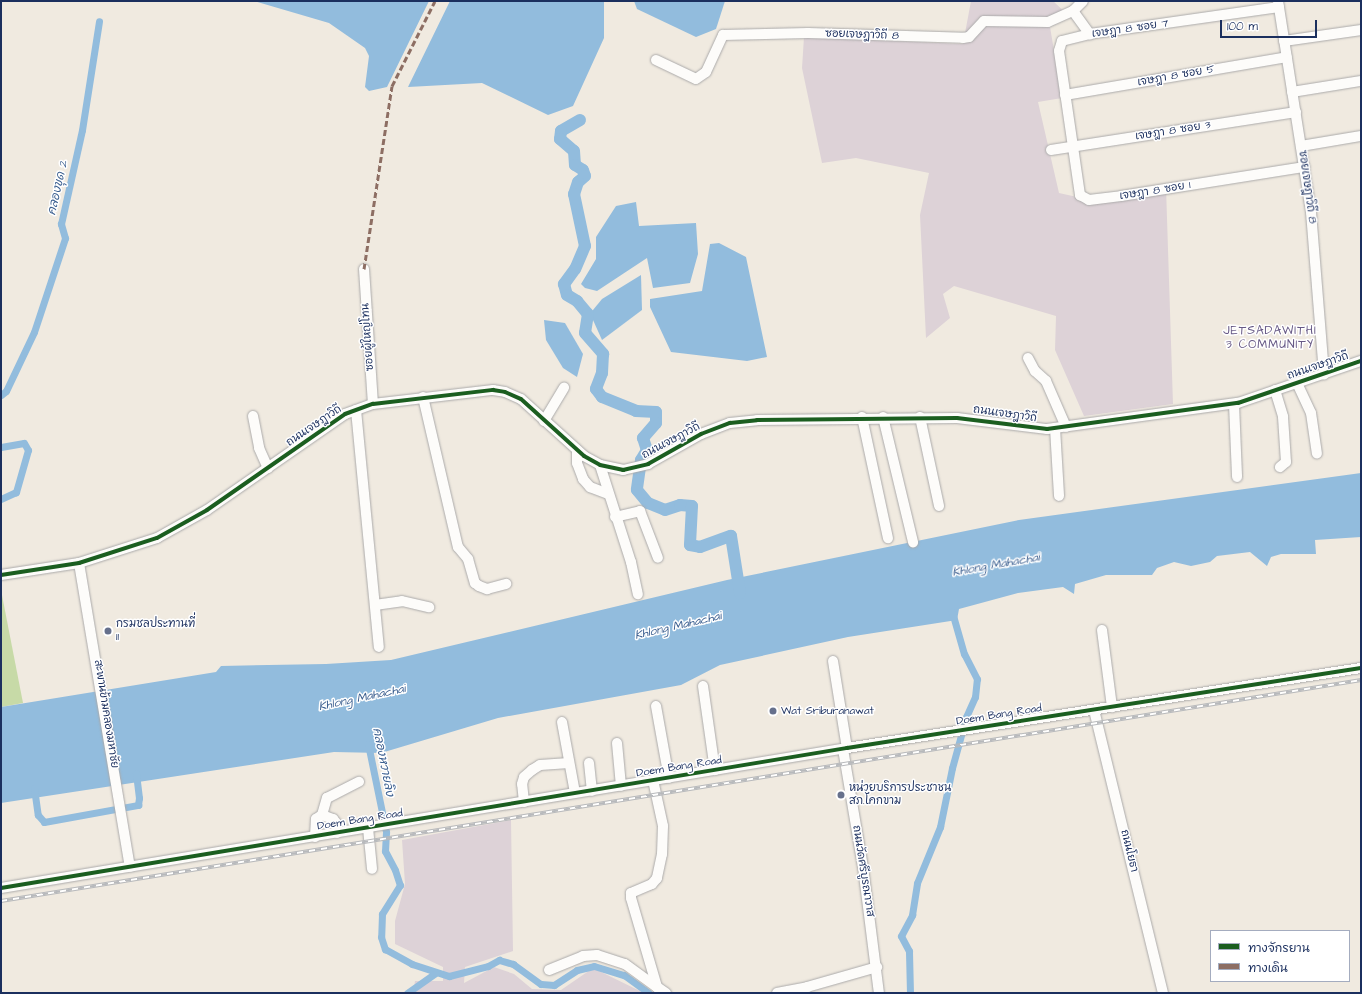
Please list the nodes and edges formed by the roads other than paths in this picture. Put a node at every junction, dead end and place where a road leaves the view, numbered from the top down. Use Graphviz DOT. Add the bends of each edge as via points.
graph roads {
  1 [pos="1083,1"];
  2 [pos="1278,4"];
  3 [pos="1073,12"];
  4 [pos="1361,30"];
  5 [pos="1090,34"];
  6 [pos="1284,41"];
  7 [pos="1287,57"];
  8 [pos="656,60"];
  9 [pos="1361,81"];
  10 [pos="1292,92"];
  11 [pos="1065,95"];
  12 [pos="1296,112"];
  13 [pos="1069,121"];
  14 [pos="1361,136"];
  15 [pos="1301,146"];
  16 [pos="1073,147"];
  17 [pos="1051,150"];
  18 [pos="1305,167"];
  19 [pos="364,269"];
  20 [pos="1028,358"];
  21 [pos="1361,361"];
  22 [pos="1324,374"];
  23 [pos="1297,383"];
  24 [pos="564,388"];
  25 [pos="1275,390"];
  26 [pos="423,397"];
  27 [pos="373,404"];
  28 [pos="1234,404"];
  29 [pos="356,410"];
  30 [pos="253,416"];
  31 [pos="862,417"];
  32 [pos="883,417"];
  33 [pos="920,417"];
  34 [pos="544,421"];
  35 [pos="1066,427"];
  36 [pos="1056,428"];
  37 [pos="577,450"];
  38 [pos="1317,454"];
  39 [pos="600,465"];
  40 [pos="1280,467"];
  41 [pos="268,468"];
  42 [pos="1237,477"];
  43 [pos="608,494"];
  44 [pos="1059,496"];
  45 [pos="939,506"];
  46 [pos="616,517"];
  47 [pos="888,538"];
  48 [pos="913,542"];
  49 [pos="658,558"];
  50 [pos="79,562"];
  51 [pos="1,575"];
  52 [pos="506,584"];
  53 [pos="638,594"];
  54 [pos="375,605"];
  55 [pos="429,607"];
  56 [pos="1102,630"];
  57 [pos="379,647"];
  58 [pos="833,661"];
  59 [pos="1361,668"];
  60 [pos="703,686"];
  61 [pos="656,706"];
  62 [pos="1112,707"];
  63 [pos="1094,710"];
  64 [pos="562,722"];
  65 [pos="618,743"];
  66 [pos="845,748"];
  67 [pos="569,763"];
  68 [pos="589,763"];
  69 [pos="715,770"];
  70 [pos="669,778"];
  71 [pos="653,780"];
  72 [pos="359,782"];
  73 [pos="621,786"];
  74 [pos="592,791"];
  75 [pos="575,794"];
  76 [pos="524,802"];
  77 [pos="322,815"];
  78 [pos="373,827"];
  79 [pos="337,833"];
  80 [pos="315,837"];
  81 [pos="130,866"];
  82 [pos="372,869"];
  83 [pos="1,888"];
  84 [pos="877,967"];
  85 [pos="549,970"];
  86 [pos="657,987"];
  87 [pos="666,993"];
  88 [pos="777,993"];
  89 [pos="879,993"];
  90 [pos="1162,993"];
  1 -- 3 [label="street, ซอยเจษฎาวิถี 8"];
  2 -- 5 [label="street, เจษฎา 8 ซอย 7"];
  2 -- 6 [label="street, ซอยเจษฎาวิถี 8"];
  3 -- 5 [label="street"];
  3 -- 8 [label="street, ซอยเจษฎาวิถี 8" via="1048,22 984,21 969,37 963,38 808,33 723,35 706,72 696,79"];
  4 -- 6 [label="street"];
  5 -- 11 [label="street, เจษฎา 8 ซอย 7" via="1067,39 1059,45"];
  6 -- 7 [label="street, ซอยเจษฎาวิถี 8"];
  7 -- 10 [label="street, ซอยเจษฎาวิถี 8"];
  7 -- 11 [label="street, เจษฎา 8 ซอย 5"];
  9 -- 10 [label="street"];
  10 -- 12 [label="street, ซอยเจษฎาวิถี 8"];
  11 -- 13 [label="street, เจษฎา 8 ซอย 7"];
  12 -- 15 [label="street, ซอยเจษฎาวิถี 8"];
  12 -- 16 [label="street, เจษฎา 8 ซอย 3"];
  13 -- 16 [label="street, เจษฎา 8 ซอย 1"];
  14 -- 15 [label="street"];
  15 -- 18 [label="street, ซอยเจษฎาวิถี 8"];
  16 -- 17 [label="street, เจษฎา 8 ซอย 3"];
  16 -- 18 [label="street, เจษฎา 8 ซอย 1" via="1080,195 1089,200"];
  18 -- 22 [label="street, ซอยเจษฎาวิถี 8" via="1315,254"];
  19 -- 27 [label="street, ซอยผู้ใหญ่โทน"];
  20 -- 35 [label="street" via="1046,382"];
  21 -- 22 [label="street, ถนนเจษฎาวิถี"];
  22 -- 23 [label="street, ถนนเจษฎาวิถี"];
  23 -- 25 [label="street, ถนนเจษฎาวิถี"];
  23 -- 38 [label="street" via="1311,413"];
  24 -- 34 [label="street"];
  25 -- 28 [label="street, ถนนเจษฎาวิถี"];
  25 -- 40 [label="street" via="1283,417 1286,462"];
  26 -- 27 [label="street, ถนนเจษฎาวิถี"];
  26 -- 34 [label="street, ถนนเจษฎาวิถี" via="494,390 521,399"];
  26 -- 52 [label="street" via="458,547 468,559 475,583 487,589"];
  27 -- 29 [label="street, ถนนเจษฎาวิถี"];
  28 -- 35 [label="street, ถนนเจษฎาวิถี"];
  28 -- 42 [label="street"];
  29 -- 41 [label="street, ถนนเจษฎาวิถี"];
  29 -- 54 [label="street"];
  30 -- 41 [label="street" via="259,448"];
  31 -- 32 [label="street, ถนนเจษฎาวิถี"];
  31 -- 39 [label="street, ถนนเจษฎาวิถี" via="730,423 701,434 644,466 630,469"];
  31 -- 47 [label="street"];
  32 -- 33 [label="street, ถนนเจษฎาวิถี"];
  32 -- 48 [label="street"];
  33 -- 36 [label="street, ถนนเจษฎาวิถี" via="974,419"];
  33 -- 45 [label="street"];
  34 -- 37 [label="street, ถนนเจษฎาวิถี"];
  35 -- 36 [label="street, ถนนเจษฎาวิถี"];
  36 -- 44 [label="street"];
  37 -- 39 [label="street, ถนนเจษฎาวิถี"];
  37 -- 43 [label="street" via="577,463 583,479 594,490"];
  39 -- 43 [label="street"];
  41 -- 50 [label="street, ถนนเจษฎาวิถี" via="175,530 125,550"];
  43 -- 46 [label="street"];
  46 -- 49 [label="street" via="640,511"];
  46 -- 53 [label="street" via="631,562"];
  50 -- 51 [label="street, ถนนเจษฎาวิถี"];
  50 -- 81 [label="street, สะพานข้ามคลองมหาชัย" via="94,638"];
  54 -- 55 [label="street" via="402,601"];
  54 -- 57 [label="street"];
  56 -- 62 [label="street"];
  58 -- 66 [label="street, ถนนวัดศรีบูรณาวาส"];
  59 -- 62 [label="street, Doem Bang Road"];
  60 -- 69 [label="street"];
  61 -- 70 [label="street"];
  62 -- 63 [label="street, Doem Bang Road"];
  63 -- 66 [label="street, Doem Bang Road"];
  63 -- 90 [label="street, ถนนโยธา"];
  64 -- 67 [label="street"];
  65 -- 73 [label="street"];
  66 -- 69 [label="street, Doem Bang Road"];
  66 -- 84 [label="street, ถนนวัดศรีบูรณาวาส"];
  67 -- 75 [label="street"];
  67 -- 76 [label="street" via="540,765 532,770 524,777 522,784"];
  68 -- 74 [label="street"];
  69 -- 70 [label="street, Doem Bang Road"];
  70 -- 71 [label="street, Doem Bang Road"];
  71 -- 73 [label="street, Doem Bang Road"];
  71 -- 86 [label="street" via="663,826 662,854 657,878 652,884 631,893 631,898"];
  72 -- 77 [label="street" via="327,798"];
  73 -- 74 [label="street, Doem Bang Road"];
  74 -- 75 [label="street, Doem Bang Road"];
  75 -- 76 [label="street, Doem Bang Road"];
  76 -- 78 [label="street, Doem Bang Road"];
  77 -- 79 [label="street" via="333,819 337,824"];
  77 -- 80 [label="street" via="316,819"];
  78 -- 79 [label="street, Doem Bang Road"];
  78 -- 82 [label="street"];
  79 -- 80 [label="street, Doem Bang Road"];
  80 -- 81 [label="street, Doem Bang Road"];
  81 -- 83 [label="street, Doem Bang Road"];
  84 -- 88 [label="street"];
  84 -- 89 [label="street, ถนนวัดศรีบูรณาวาส"];
  85 -- 86 [label="street" via="583,956 597,955 625,964"];
  86 -- 87 [label="street"];
}
